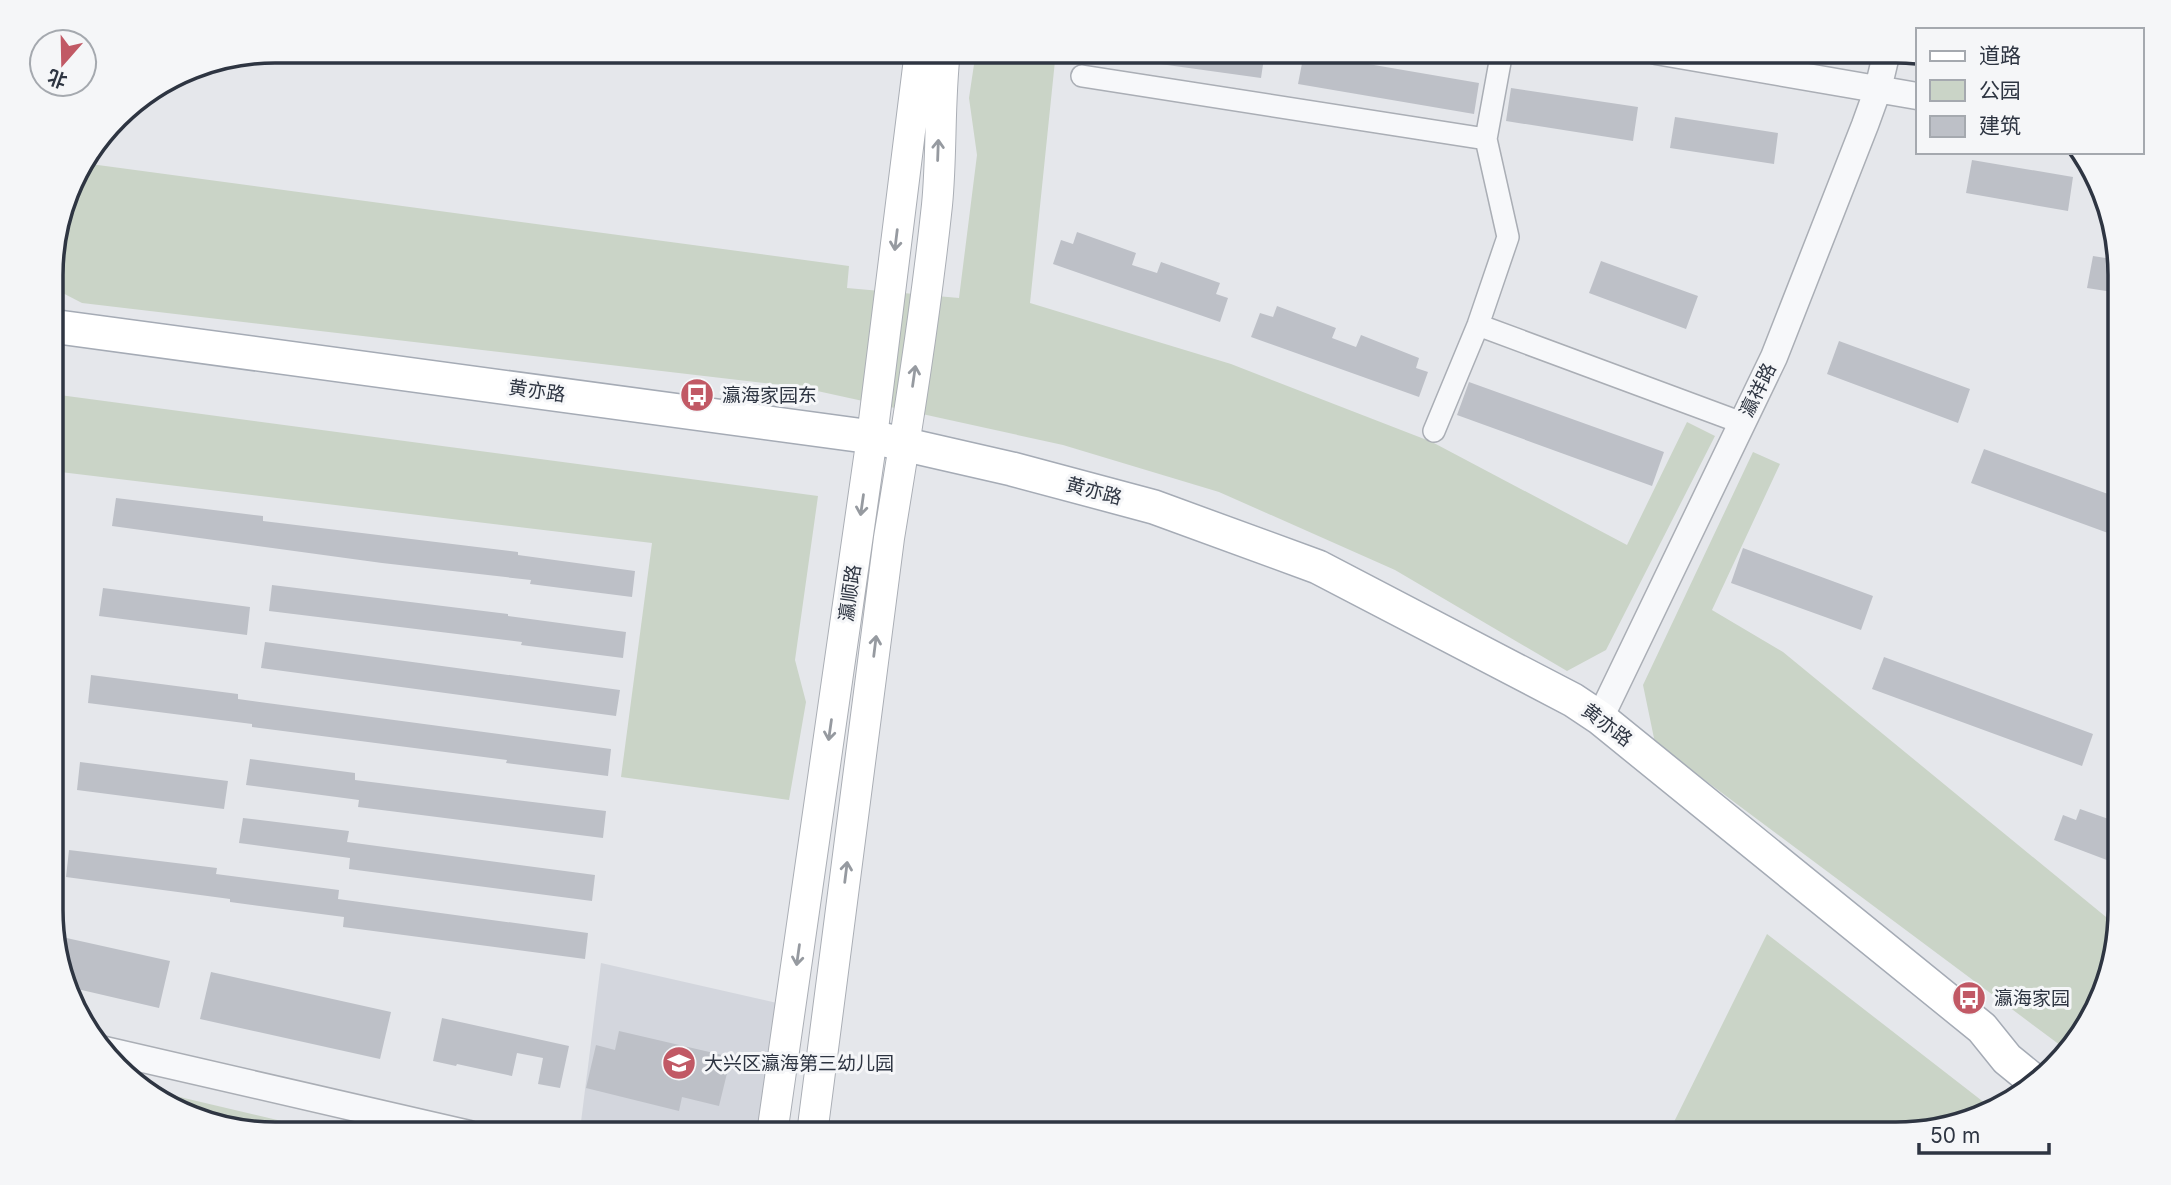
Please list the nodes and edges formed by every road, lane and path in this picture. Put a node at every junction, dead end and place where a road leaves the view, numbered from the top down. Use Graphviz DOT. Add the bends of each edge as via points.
graph roads {
  1 [pos="919,63"];
  2 [pos="944,63"];
  3 [pos="1500,63"];
  4 [pos="1726,63"];
  5 [pos="1884,63"];
  6 [pos="1082,76"];
  7 [pos="1878,89"];
  8 [pos="1916,96"];
  9 [pos="1486,139"];
  10 [pos="1478,325"];
  11 [pos="63,326"];
  12 [pos="1742,423"];
  13 [pos="1434,430"];
  14 [pos="872,437"];
  15 [pos="905,443"];
  16 [pos="1601,718"];
  17 [pos="1982,1028"];
  18 [pos="119,1053"];
  19 [pos="2042,1064"];
  20 [pos="2027,1076"];
  21 [pos="417,1122"];
  22 [pos="774,1122"];
  23 [pos="814,1122"];
  1 -- 14 [label="main road, 瀛顺路, one-way"];
  15 -- 2 [label="main road, 瀛顺路, one-way" via="937,203"];
  3 -- 9 [label="street"];
  4 -- 7 [label="street"];
  5 -- 7 [label="street, 瀛祥路"];
  6 -- 9 [label="street"];
  7 -- 8 [label="street"];
  7 -- 12 [label="street, 瀛祥路" via="1774,357"];
  9 -- 10 [label="street" via="1508,237"];
  10 -- 12 [label="street"];
  10 -- 13 [label="street"];
  11 -- 14 [label="main road, 黄亦路"];
  12 -- 16 [label="street, 瀛祥路"];
  14 -- 15 [label="main road, 黄亦路"];
  14 -- 22 [label="main road, 瀛顺路, one-way"];
  15 -- 16 [label="main road, 黄亦路" via="1154,507 1318,567"];
  23 -- 15 [label="main road, 瀛顺路, one-way"];
  16 -- 17 [label="main road, 黄亦路"];
  17 -- 19 [label="main road, 黄亦路" via="2010,1039"];
  17 -- 20 [label="main road, 黄亦路"];
  18 -- 21 [label="street"];
}
